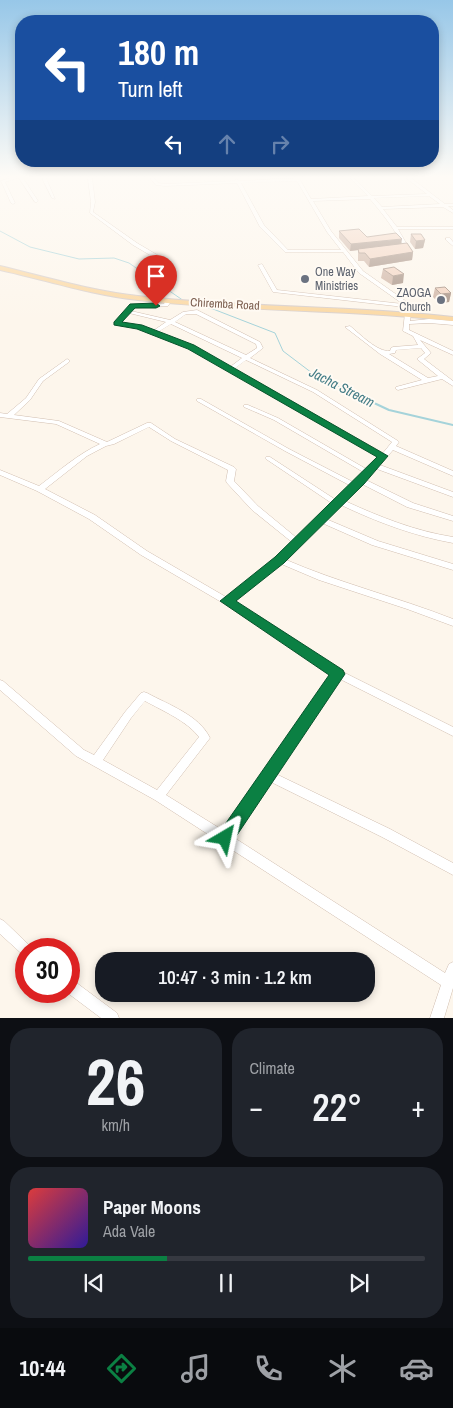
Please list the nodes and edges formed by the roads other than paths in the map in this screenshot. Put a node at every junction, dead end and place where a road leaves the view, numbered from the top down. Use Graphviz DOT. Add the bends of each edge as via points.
graph roads {
  1 [pos="110,226"];
  2 [pos="262,226"];
  3 [pos="326,226"];
  4 [pos="395,226"];
  5 [pos="397,228"];
  6 [pos="409,228"];
  7 [pos="453,228"];
  8 [pos="411,234"];
  9 [pos="448,239"];
  10 [pos="453,245"];
  11 [pos="391,251"];
  12 [pos="345,253"];
  13 [pos="356,254"];
  14 [pos="157,257"];
  15 [pos="260,264"];
  16 [pos="0,268"];
  17 [pos="168,301"];
  18 [pos="407,309"];
  19 [pos="127,311"];
  20 [pos="453,319"];
  21 [pos="171,322"];
  22 [pos="407,323"];
  23 [pos="453,323"];
  24 [pos="348,327"];
  25 [pos="155,332"];
  26 [pos="415,337"];
  27 [pos="420,346"];
  28 [pos="453,352"];
  29 [pos="382,353"];
  30 [pos="246,358"];
  31 [pos="67,360"];
  32 [pos="230,369"];
  33 [pos="441,377"];
  34 [pos="428,381"];
  35 [pos="453,384"];
  36 [pos="398,388"];
  37 [pos="199,400"];
  38 [pos="246,406"];
  39 [pos="0,415"];
  40 [pos="9,416"];
  41 [pos="106,444"];
  42 [pos="393,447"];
  43 [pos="383,456"];
  44 [pos="268,458"];
  45 [pos="376,466"];
  46 [pos="0,472"];
  47 [pos="369,473"];
  48 [pos="453,474"];
  49 [pos="358,483"];
  50 [pos="40,489"];
  51 [pos="453,495"];
  52 [pos="338,502"];
  53 [pos="453,519"];
  54 [pos="322,520"];
  55 [pos="453,540"];
  56 [pos="298,543"];
  57 [pos="280,560"];
  58 [pos="453,567"];
  59 [pos="226,601"];
  60 [pos="453,624"];
  61 [pos="338,674"];
  62 [pos="0,684"];
  63 [pos="453,732"];
  64 [pos="96,761"];
  65 [pos="270,776"];
  66 [pos="159,796"];
  67 [pos="225,838"];
  68 [pos="453,869"];
  69 [pos="0,925"];
  70 [pos="15,939"];
  71 [pos="453,968"];
  72 [pos="449,983"];
  73 [pos="80,994"];
  74 [pos="112,1018"];
  75 [pos="437,1018"];
  1 -- 14 [label="street"];
  2 -- 12 [label="street" via="287,250"];
  3 -- 12 [label="street"];
  4 -- 5 [label="street"];
  5 -- 6 [label="street"];
  5 -- 11 [label="street" via="407,248"];
  6 -- 7 [label="street"];
  6 -- 8 [label="street"];
  9 -- 10 [label="street"];
  12 -- 13 [label="street"];
  12 -- 18 [label="street" via="361,272"];
  15 -- 18 [label="street" via="275,291"];
  16 -- 17 [label="main road, Chiremba Road" via="103,292"];
  17 -- 18 [label="main road, Chiremba Road"];
  17 -- 19 [label="street" via="166,304 133,306"];
  18 -- 20 [label="main road, Chiremba Road"];
  18 -- 22 [label="street"];
  19 -- 21 [label="street"];
  19 -- 25 [label="street" via="116,323"];
  21 -- 25 [label="street"];
  21 -- 30 [label="street"];
  21 -- 30 [label="street" via="185,313 197,312 258,343 260,348"];
  22 -- 23 [label="street"];
  22 -- 26 [label="street" via="406,331"];
  24 -- 29 [label="street"];
  25 -- 32 [label="street"];
  26 -- 27 [label="street"];
  26 -- 28 [label="street"];
  27 -- 29 [label="street" via="393,348 393,352"];
  27 -- 33 [label="street" via="428,353 420,359"];
  29 -- 34 [label="street"];
  30 -- 32 [label="street"];
  30 -- 42 [label="street" via="315,391 391,437 396,442"];
  31 -- 40 [label="street" via="41,380"];
  32 -- 43 [label="street"];
  33 -- 34 [label="street"];
  33 -- 35 [label="street"];
  34 -- 36 [label="street"];
  37 -- 49 [label="street" via="287,450"];
  38 -- 47 [label="street" via="276,419"];
  39 -- 40 [label="street"];
  40 -- 41 [label="street" via="57,422"];
  41 -- 50 [label="street"];
  41 -- 56 [label="street" via="150,424 173,440 232,469 230,481 254,508"];
  42 -- 43 [label="street"];
  42 -- 48 [label="street"];
  43 -- 45 [label="street"];
  44 -- 52 [label="street"];
  45 -- 47 [label="street"];
  45 -- 51 [label="street"];
  46 -- 50 [label="street"];
  47 -- 49 [label="street"];
  49 -- 52 [label="street"];
  49 -- 53 [label="street" via="410,506"];
  50 -- 59 [label="street" via="92,516 144,553"];
  52 -- 54 [label="street"];
  52 -- 55 [label="street" via="426,536"];
  54 -- 56 [label="street"];
  54 -- 58 [label="street" via="375,543"];
  56 -- 57 [label="street"];
  57 -- 59 [label="street"];
  57 -- 60 [label="street" via="310,575 378,594"];
  59 -- 61 [label="street"];
  61 -- 63 [label="street"];
  61 -- 65 [label="street"];
  62 -- 64 [label="street" via="80,753"];
  64 -- 66 [label="street"];
  64 -- 66 [label="street" via="144,696 190,723 204,733 205,738"];
  65 -- 67 [label="street"];
  65 -- 68 [label="street"];
  66 -- 67 [label="street"];
  67 -- 72 [label="street"];
  69 -- 70 [label="street"];
  71 -- 72 [label="street"];
  72 -- 75 [label="street"];
  73 -- 74 [label="street"];
}
